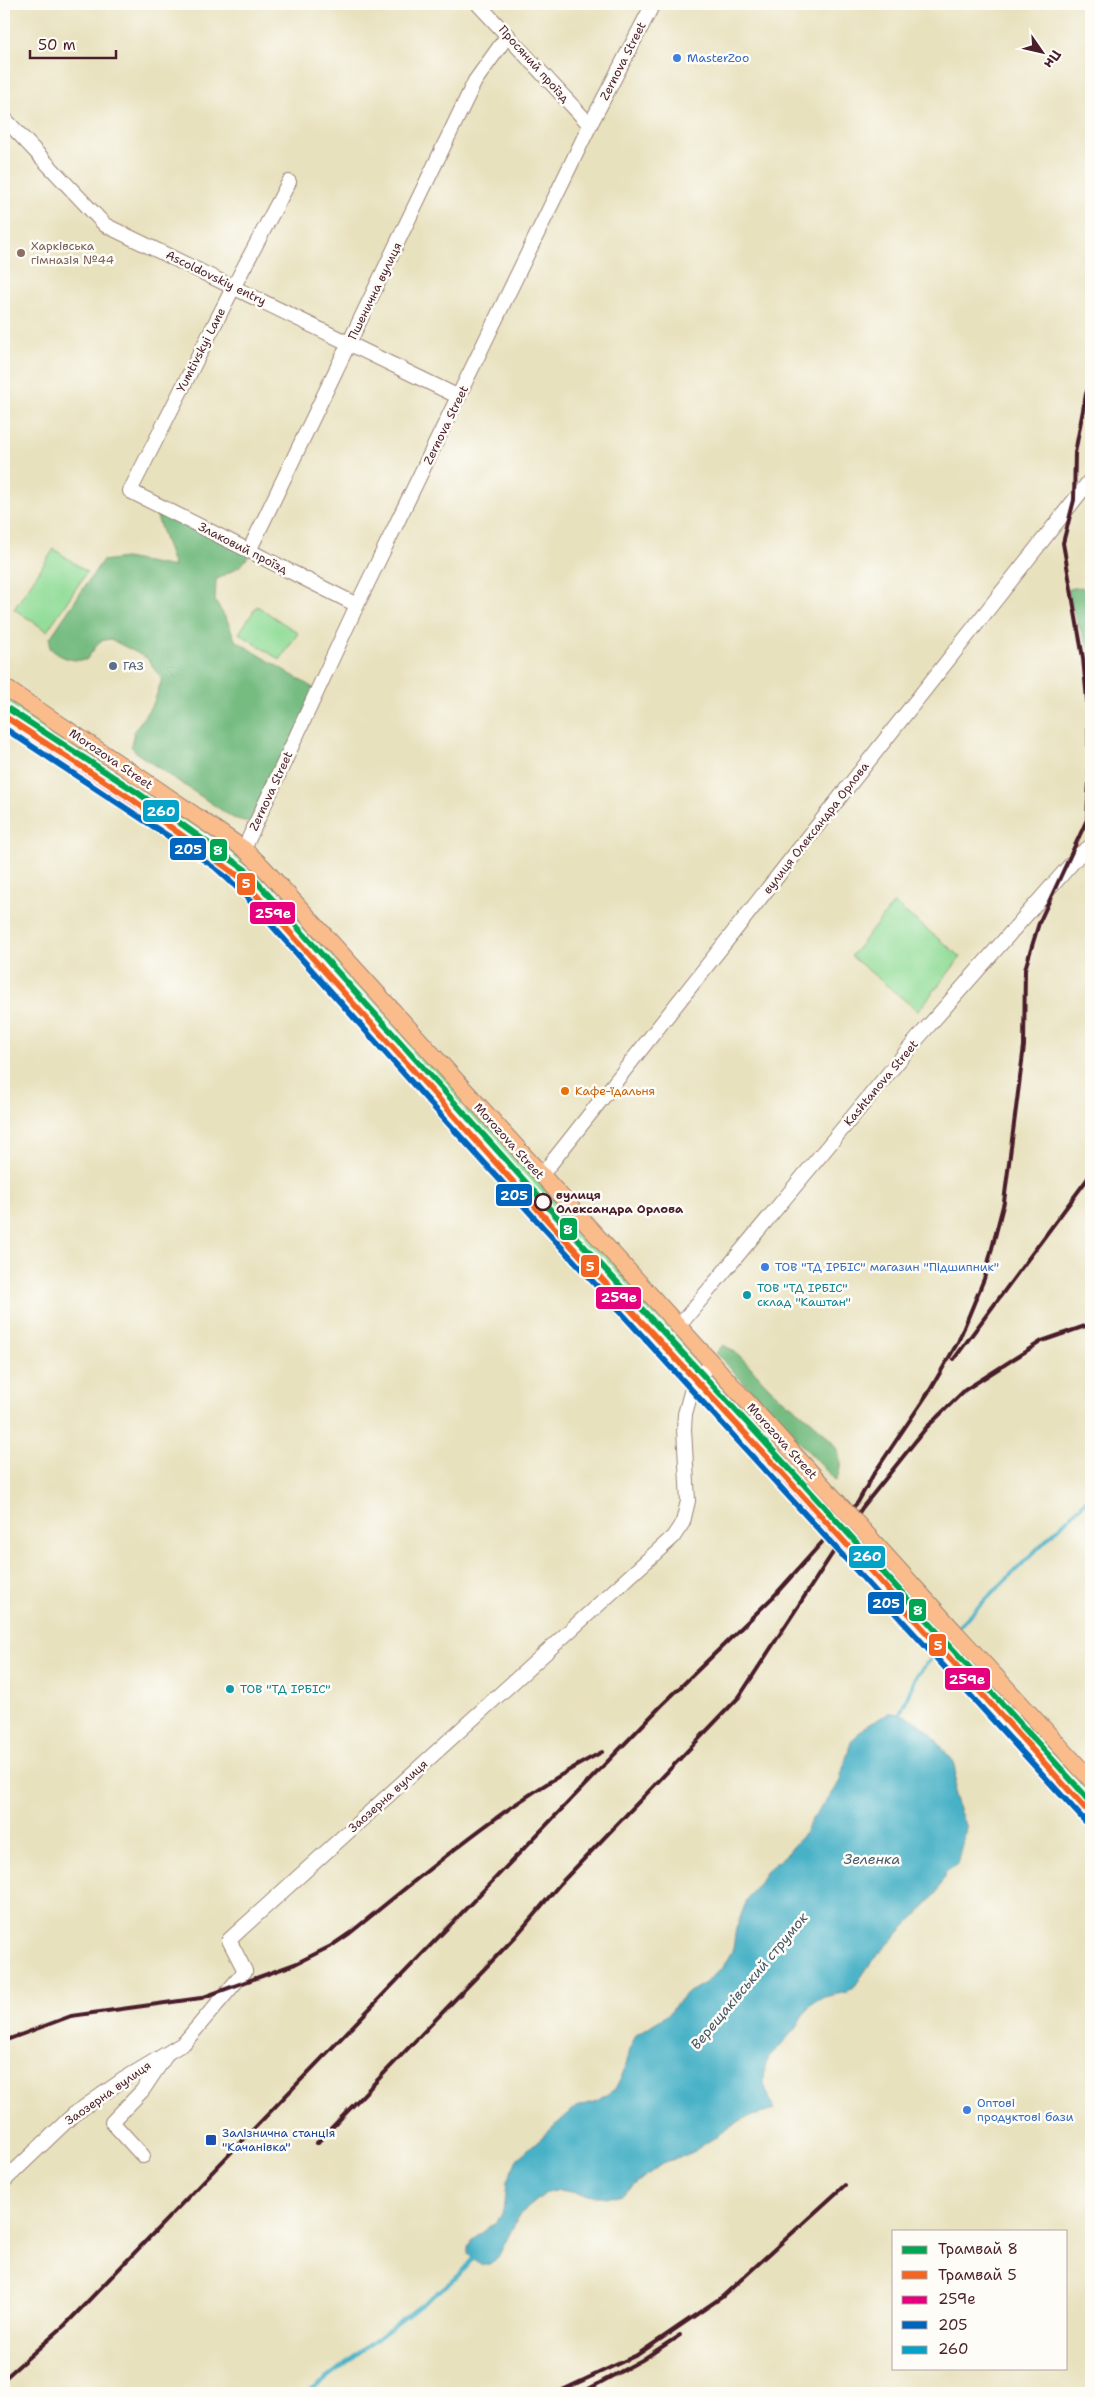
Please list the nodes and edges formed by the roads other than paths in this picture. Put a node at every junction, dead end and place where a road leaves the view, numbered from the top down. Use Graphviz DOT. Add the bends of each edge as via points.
graph roads {
  1 [pos="478,4"];
  2 [pos="653,4"];
  3 [pos="508,35"];
  4 [pos="4,118"];
  5 [pos="590,125"];
  6 [pos="289,182"];
  7 [pos="234,286"];
  8 [pos="350,342"];
  9 [pos="460,397"];
  10 [pos="1091,479"];
  11 [pos="130,491"];
  12 [pos="249,551"];
  13 [pos="357,605"];
  14 [pos="4,688"];
  15 [pos="4,718"];
  16 [pos="1091,846"];
  17 [pos="244,849"];
  18 [pos="276,881"];
  19 [pos="257,896"];
  20 [pos="473,1100"];
  21 [pos="454,1117"];
  22 [pos="541,1176"];
  23 [pos="678,1327"];
  24 [pos="712,1364"];
  25 [pos="694,1381"];
  26 [pos="1091,1780"];
  27 [pos="1091,1815"];
  28 [pos="168,2052"];
  29 [pos="142,2156"];
  30 [pos="4,2180"];
  1 -- 3 [label="street, Просяний проїзд"];
  2 -- 5 [label="street, Zernova Street"];
  3 -- 5 [label="street, Просяний проїзд"];
  3 -- 8 [label="street, Пшенична вулиця" via="475,81"];
  4 -- 7 [label="street, Ascoldovskiy entry" via="105,225"];
  5 -- 9 [label="street, Zernova Street"];
  6 -- 7 [label="street, Yumtivskyi Lane"];
  7 -- 8 [label="street, Ascoldovskiy entry"];
  7 -- 11 [label="street, Yumtivskyi Lane"];
  8 -- 9 [label="street, Ascoldovskiy entry"];
  8 -- 12 [label="street, Пшенична вулиця"];
  9 -- 13 [label="street, Zernova Street"];
  10 -- 22 [label="street, вулиця Олександра Орлова"];
  11 -- 12 [label="street, Злаковий проїзд"];
  12 -- 13 [label="street, Злаковий проїзд"];
  13 -- 17 [label="street, Zernova Street"];
  14 -- 17 [label="main road, Morozova Street"];
  15 -- 19 [label="main road, Morozova Street" via="220,860"];
  16 -- 23 [label="street, Kashtanova Street" via="1080,854 917,1039"];
  17 -- 18 [label="main road, Morozova Street"];
  18 -- 19 [label="main road"];
  18 -- 20 [label="main road, Morozova Street"];
  19 -- 21 [label="main road, Morozova Street"];
  20 -- 21 [label="main road"];
  20 -- 22 [label="main road, Morozova Street"];
  21 -- 25 [label="main road, Morozova Street"];
  22 -- 23 [label="main road, Morozova Street"];
  23 -- 24 [label="main road, Morozova Street"];
  24 -- 25 [label="street"];
  24 -- 26 [label="main road, Morozova Street, bridge"];
  25 -- 27 [label="main road, Morozova Street, bridge"];
  25 -- 28 [label="street, Заозерна вулиця" via="684,1429 688,1501 683,1522 673,1537 229,1940 245,1971 184,2043"];
  28 -- 29 [label="street" via="142,2091 112,2122"];
  28 -- 30 [label="street, Заозерна вулиця" via="73,2115"];
}
